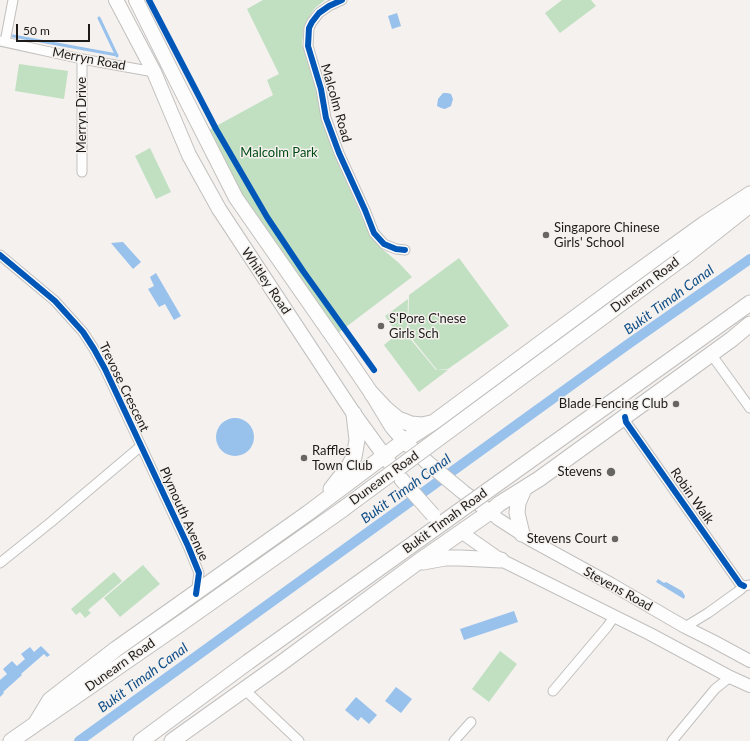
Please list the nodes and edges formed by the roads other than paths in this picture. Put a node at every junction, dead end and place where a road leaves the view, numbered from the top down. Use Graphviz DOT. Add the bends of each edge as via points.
graph roads {
  1 [pos="13,0"];
  2 [pos="116,0"];
  3 [pos="136,0"];
  4 [pos="342,0"];
  5 [pos="2,41"];
  6 [pos="82,59"];
  7 [pos="154,72"];
  8 [pos="82,172"];
  9 [pos="750,194"];
  10 [pos="750,205"];
  11 [pos="405,250"];
  12 [pos="0,255"];
  13 [pos="750,303"];
  14 [pos="750,324"];
  15 [pos="711,354"];
  16 [pos="372,394"];
  17 [pos="750,408"];
  18 [pos="354,414"];
  19 [pos="625,417"];
  20 [pos="434,422"];
  21 [pos="404,441"];
  22 [pos="141,446"];
  23 [pos="385,456"];
  24 [pos="524,489"];
  25 [pos="490,512"];
  26 [pos="308,513"];
  27 [pos="461,532"];
  28 [pos="522,534"];
  29 [pos="501,560"];
  30 [pos="418,562"];
  31 [pos="0,563"];
  32 [pos="199,573"];
  33 [pos="212,582"];
  34 [pos="747,585"];
  35 [pos="196,594"];
  36 [pos="614,617"];
  37 [pos="685,627"];
  38 [pos="750,661"];
  39 [pos="730,677"];
  40 [pos="750,686"];
  41 [pos="244,689"];
  42 [pos="553,691"];
  43 [pos="470,722"];
  44 [pos="36,723"];
  45 [pos="456,740"];
  46 [pos="11,741"];
  47 [pos="141,741"];
  48 [pos="172,741"];
  49 [pos="299,741"];
  50 [pos="672,741"];
  1 -- 5 [label="street"];
  2 -- 7 [label="main road, Whitley Road"];
  3 -- 16 [label="main road, Whitley Road" via="236,198"];
  4 -- 11 [label="street, Malcolm Road" via="319,13 309,28 308,46 321,89 326,118 374,233 384,244"];
  5 -- 6 [label="street, Merryn Road"];
  6 -- 7 [label="street, Merryn Road"];
  6 -- 8 [label="street, Merryn Drive"];
  7 -- 18 [label="main road, Whitley Road" via="188,154 219,210"];
  9 -- 20 [label="highway" via="666,251"];
  10 -- 44 [label="highway, Dunearn Road, bridge" via="684,257 361,496"];
  12 -- 22 [label="street, Trevose Crescent" via="55,302 83,332 105,370"];
  13 -- 47 [label="highway, Bukit Timah Road, bridge"];
  14 -- 15 [label="highway"];
  15 -- 17 [label="street"];
  15 -- 19 [label="highway"];
  16 -- 20 [label="highway" via="398,419 422,425"];
  16 -- 21 [label="main road, Whitley Road"];
  18 -- 23 [label="main road, Whitley Road"];
  18 -- 26 [label="highway" via="357,440 354,457 336,483"];
  19 -- 24 [label="highway"];
  19 -- 34 [label="street, Robin Walk" via="630,428 740,584"];
  20 -- 21 [label="highway"];
  21 -- 23 [label="highway"];
  21 -- 25 [label="main road, Whitley Road"];
  22 -- 31 [label="street, Trevose Crescent"];
  22 -- 32 [label="street, Plymouth Avenue"];
  23 -- 26 [label="highway"];
  23 -- 27 [label="main road, Whitley Road, bridge" via="433,515"];
  24 -- 25 [label="highway"];
  24 -- 28 [label="highway" via="518,502 517,513"];
  25 -- 27 [label="highway"];
  25 -- 28 [label="main road, Stevens Road"];
  26 -- 33 [label="highway"];
  27 -- 29 [label="main road, Stevens Road"];
  27 -- 30 [label="highway"];
  28 -- 37 [label="main road, Stevens Road"];
  29 -- 30 [label="highway" via="445,558"];
  29 -- 36 [label="main road, Stevens Road"];
  30 -- 41 [label="highway"];
  32 -- 33 [label="street, Plymouth Avenue"];
  32 -- 35 [label="street, Plymouth Avenue"];
  33 -- 35 [label="highway"];
  34 -- 37 [label="street"];
  35 -- 44 [label="highway" via="116,649 50,700"];
  36 -- 39 [label="main road, Stevens Road"];
  36 -- 42 [label="street, Stevens Road"];
  37 -- 38 [label="main road, Stevens Road"];
  39 -- 40 [label="main road, Stevens Road"];
  39 -- 50 [label="street" via="715,689"];
  41 -- 48 [label="highway"];
  41 -- 49 [label="street"];
  43 -- 45 [label="street"];
  44 -- 46 [label="highway, Dunearn Road"];
}
